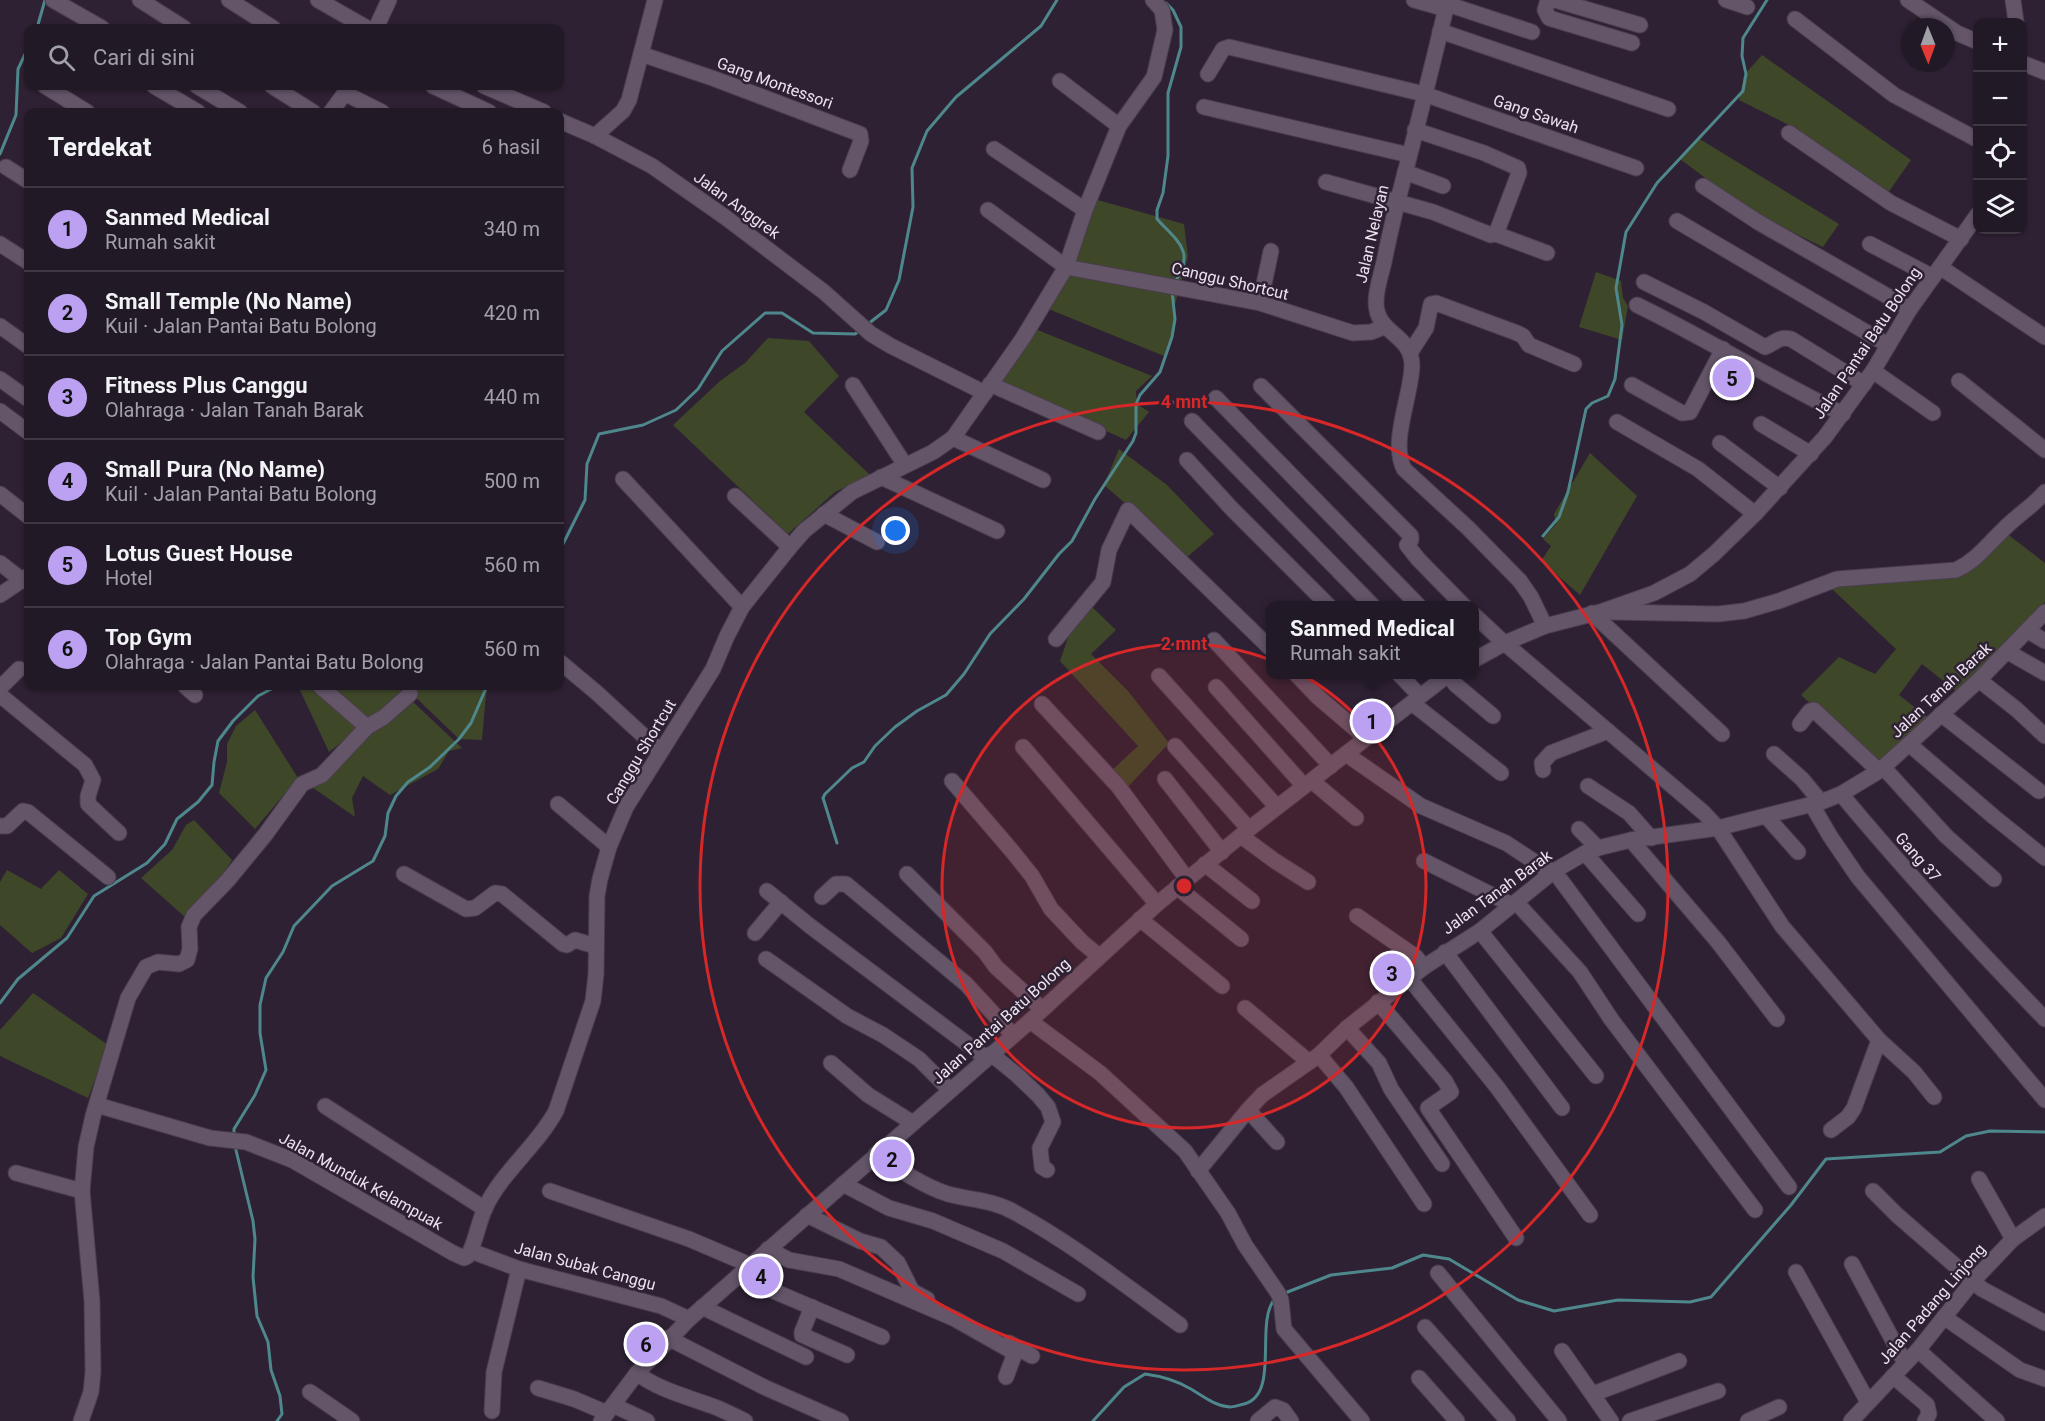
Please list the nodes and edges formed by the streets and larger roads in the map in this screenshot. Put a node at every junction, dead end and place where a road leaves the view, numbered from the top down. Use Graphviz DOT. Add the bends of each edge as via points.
graph roads {
  1 [pos="53,0"];
  2 [pos="140,0"];
  3 [pos="229,0"];
  4 [pos="318,0"];
  5 [pos="389,0"];
  6 [pos="655,0"];
  7 [pos="1153,0"];
  8 [pos="1414,0"];
  9 [pos="1548,0"];
  10 [pos="1555,0"];
  11 [pos="1726,0"];
  12 [pos="1908,0"];
  13 [pos="2013,0"];
  14 [pos="1447,4"];
  15 [pos="1747,7"];
  16 [pos="2015,18"];
  17 [pos="1795,19"];
  18 [pos="95,24"];
  19 [pos="178,24"];
  20 [pos="267,24"];
  21 [pos="360,24"];
  22 [pos="378,24"];
  23 [pos="1640,25"];
  24 [pos="1440,31"];
  25 [pos="1532,33"];
  26 [pos="1973,40"];
  27 [pos="1632,43"];
  28 [pos="641,54"];
  29 [pos="2027,65"];
  30 [pos="2045,72"];
  31 [pos="1208,74"];
  32 [pos="1060,81"];
  33 [pos="51,90"];
  34 [pos="161,90"];
  35 [pos="204,90"];
  36 [pos="278,90"];
  37 [pos="348,90"];
  38 [pos="442,90"];
  39 [pos="493,90"];
  40 [pos="1424,94"];
  41 [pos="1204,107"];
  42 [pos="81,108"];
  43 [pos="191,108"];
  44 [pos="233,108"];
  45 [pos="307,108"];
  46 [pos="334,108"];
  47 [pos="376,108"];
  48 [pos="480,108"];
  49 [pos="535,108"];
  50 [pos="1668,109"];
  51 [pos="564,123"];
  52 [pos="1119,126"];
  53 [pos="1415,130"];
  54 [pos="1789,133"];
  55 [pos="595,136"];
  56 [pos="1973,138"];
  57 [pos="994,149"];
  58 [pos="1409,155"];
  59 [pos="1019,156"];
  60 [pos="6,167"];
  61 [pos="1636,168"];
  62 [pos="850,170"];
  63 [pos="1405,172"];
  64 [pos="24,178"];
  65 [pos="1326,182"];
  66 [pos="1443,186"];
  67 [pos="1703,186"];
  68 [pos="1397,202"];
  69 [pos="1086,207"];
  70 [pos="988,210"];
  71 [pos="1973,220"];
  72 [pos="1677,221"];
  73 [pos="1496,234"];
  74 [pos="1961,239"];
  75 [pos="0,244"];
  76 [pos="1870,244"];
  77 [pos="1271,251"];
  78 [pos="1547,253"];
  79 [pos="24,259"];
  80 [pos="1066,267"];
  81 [pos="1936,272"];
  82 [pos="1644,282"];
  83 [pos="1260,303"];
  84 [pos="1637,304"];
  85 [pos="1910,309"];
  86 [pos="0,326"];
  87 [pos="1384,327"];
  88 [pos="2045,337"];
  89 [pos="24,343"];
  90 [pos="1888,345"];
  91 [pos="1723,349"];
  92 [pos="1410,353"];
  93 [pos="1574,364"];
  94 [pos="1873,371"];
  95 [pos="0,379"];
  96 [pos="1959,381"];
  97 [pos="1864,384"];
  98 [pos="1632,385"];
  99 [pos="853,386"];
  100 [pos="1261,386"];
  101 [pos="988,388"];
  102 [pos="24,396"];
  103 [pos="1216,398"];
  104 [pos="0,411"];
  105 [pos="1933,413"];
  106 [pos="1843,414"];
  107 [pos="1192,421"];
  108 [pos="1617,422"];
  109 [pos="1761,424"];
  110 [pos="24,429"];
  111 [pos="1098,432"];
  112 [pos="953,438"];
  113 [pos="1720,443"];
  114 [pos="2045,450"];
  115 [pos="1811,454"];
  116 [pos="1187,460"];
  117 [pos="905,465"];
  118 [pos="881,477"];
  119 [pos="623,479"];
  120 [pos="1043,480"];
  121 [pos="1780,488"];
  122 [pos="2045,492"];
  123 [pos="0,494"];
  124 [pos="735,496"];
  125 [pos="24,513"];
  126 [pos="824,514"];
  127 [pos="1755,514"];
  128 [pos="997,531"];
  129 [pos="877,542"];
  130 [pos="790,547"];
  131 [pos="0,563"];
  132 [pos="24,578"];
  133 [pos="24,580"];
  134 [pos="1654,592"];
  135 [pos="0,595"];
  136 [pos="1324,601"];
  137 [pos="1368,601"];
  138 [pos="1414,601"];
  139 [pos="1459,601"];
  140 [pos="742,607"];
  141 [pos="1596,612"];
  142 [pos="2045,612"];
  143 [pos="1655,614"];
  144 [pos="1479,620"];
  145 [pos="1545,626"];
  146 [pos="2028,631"];
  147 [pos="1056,639"];
  148 [pos="1214,640"];
  149 [pos="2045,641"];
  150 [pos="1505,643"];
  151 [pos="1266,644"];
  152 [pos="2008,652"];
  153 [pos="1479,657"];
  154 [pos="564,665"];
  155 [pos="19,669"];
  156 [pos="2045,673"];
  157 [pos="1159,676"];
  158 [pos="1300,679"];
  159 [pos="1402,679"];
  160 [pos="1444,679"];
  161 [pos="1452,679"];
  162 [pos="1979,681"];
  163 [pos="1216,687"];
  164 [pos="0,688"];
  165 [pos="325,690"];
  166 [pos="410,694"];
  167 [pos="0,695"];
  168 [pos="1416,699"];
  169 [pos="1042,704"];
  170 [pos="1941,714"];
  171 [pos="1493,716"];
  172 [pos="1800,724"];
  173 [pos="367,727"];
  174 [pos="1608,731"];
  175 [pos="1722,734"];
  176 [pos="2045,736"];
  177 [pos="1366,738"];
  178 [pos="1909,744"];
  179 [pos="1175,746"];
  180 [pos="1023,747"];
  181 [pos="660,751"];
  182 [pos="1346,754"];
  183 [pos="1774,754"];
  184 [pos="1330,766"];
  185 [pos="1881,769"];
  186 [pos="1543,770"];
  187 [pos="1501,773"];
  188 [pos="1165,779"];
  189 [pos="952,780"];
  190 [pos="1308,783"];
  191 [pos="1588,786"];
  192 [pos="2039,791"];
  193 [pos="1841,794"];
  194 [pos="1816,803"];
  195 [pos="558,804"];
  196 [pos="1277,807"];
  197 [pos="1766,816"];
  198 [pos="1356,818"];
  199 [pos="0,826"];
  200 [pos="1718,828"];
  201 [pos="1579,829"];
  202 [pos="1245,832"];
  203 [pos="119,833"];
  204 [pos="1651,838"];
  205 [pos="1631,840"];
  206 [pos="609,847"];
  207 [pos="1591,850"];
  208 [pos="1222,852"];
  209 [pos="1798,852"];
  210 [pos="2045,858"];
  211 [pos="1424,861"];
  212 [pos="1205,864"];
  213 [pos="1554,871"];
  214 [pos="404,873"];
  215 [pos="907,874"];
  216 [pos="108,877"];
  217 [pos="1994,879"];
  218 [pos="1308,882"];
  219 [pos="1182,883"];
  220 [pos="767,891"];
  221 [pos="822,897"];
  222 [pos="1252,900"];
  223 [pos="782,902"];
  224 [pos="1514,903"];
  225 [pos="1157,904"];
  226 [pos="1638,914"];
  227 [pos="1357,916"];
  228 [pos="1140,919"];
  229 [pos="1480,931"];
  230 [pos="755,933"];
  231 [pos="1241,939"];
  232 [pos="595,946"];
  233 [pos="1445,952"];
  234 [pos="1099,956"];
  235 [pos="766,959"];
  236 [pos="1424,967"];
  237 [pos="1409,978"];
  238 [pos="1222,986"];
  239 [pos="1378,1002"];
  240 [pos="1245,1008"];
  241 [pos="1042,1009"];
  242 [pos="1777,1019"];
  243 [pos="2045,1019"];
  244 [pos="1030,1021"];
  245 [pos="1347,1028"];
  246 [pos="1013,1035"];
  247 [pos="1879,1040"];
  248 [pos="988,1056"];
  249 [pos="1314,1059"];
  250 [pos="831,1063"];
  251 [pos="1596,1076"];
  252 [pos="950,1090"];
  253 [pos="1934,1097"];
  254 [pos="2045,1100"];
  255 [pos="97,1105"];
  256 [pos="325,1106"];
  257 [pos="1562,1108"];
  258 [pos="1248,1110"];
  259 [pos="913,1123"];
  260 [pos="1831,1130"];
  261 [pos="1277,1142"];
  262 [pos="876,1154"];
  263 [pos="1442,1164"];
  264 [pos="1047,1170"];
  265 [pos="1198,1171"];
  266 [pos="16,1173"];
  267 [pos="1978,1179"];
  268 [pos="843,1184"];
  269 [pos="1789,1187"];
  270 [pos="82,1191"];
  271 [pos="550,1191"];
  272 [pos="1873,1191"];
  273 [pos="1424,1204"];
  274 [pos="485,1209"];
  275 [pos="1755,1210"];
  276 [pos="807,1215"];
  277 [pos="1590,1215"];
  278 [pos="2045,1216"];
  279 [pos="1516,1238"];
  280 [pos="2013,1239"];
  281 [pos="768,1249"];
  282 [pos="468,1254"];
  283 [pos="1852,1264"];
  284 [pos="750,1265"];
  285 [pos="519,1269"];
  286 [pos="1796,1272"];
  287 [pos="1438,1274"];
  288 [pos="738,1276"];
  289 [pos="1973,1281"];
  290 [pos="1078,1294"];
  291 [pos="702,1307"];
  292 [pos="812,1307"];
  293 [pos="1944,1317"];
  294 [pos="689,1319"];
  295 [pos="2045,1323"];
  296 [pos="1180,1325"];
  297 [pos="1425,1327"];
  298 [pos="882,1337"];
  299 [pos="668,1338"];
  300 [pos="1918,1350"];
  301 [pos="1562,1351"];
  302 [pos="847,1355"];
  303 [pos="1032,1356"];
  304 [pos="806,1357"];
  305 [pos="1679,1361"];
  306 [pos="1905,1363"];
  307 [pos="637,1373"];
  308 [pos="1893,1376"];
  309 [pos="1006,1377"];
  310 [pos="1419,1378"];
  311 [pos="2045,1379"];
  312 [pos="538,1388"];
  313 [pos="1719,1391"];
  314 [pos="310,1392"];
  315 [pos="1593,1394"];
  316 [pos="1868,1402"];
  317 [pos="1779,1407"];
  318 [pos="492,1411"];
  319 [pos="607,1413"];
  320 [pos="715,1414"];
  321 [pos="81,1421"];
  322 [pos="352,1421"];
  323 [pos="647,1421"];
  324 [pos="745,1421"];
  325 [pos="841,1421"];
  326 [pos="1258,1421"];
  327 [pos="1292,1421"];
  328 [pos="1362,1421"];
  329 [pos="1457,1421"];
  330 [pos="1508,1421"];
  331 [pos="1559,1421"];
  332 [pos="1611,1421"];
  333 [pos="1630,1421"];
  334 [pos="1748,1421"];
  335 [pos="1851,1421"];
  336 [pos="1925,1421"];
  337 [pos="1996,1421"];
  1 -- 18 [label="street"];
  2 -- 19 [label="street"];
  3 -- 20 [label="street"];
  4 -- 21 [label="street"];
  5 -- 22 [label="street"];
  6 -- 28 [label="street"];
  7 -- 52 [label="street, Canggu Shortcut" via="1162,10 1164,22 1160,55 1154,77"];
  8 -- 14 [label="street"];
  9 -- 27 [label="street" via="1545,10 1549,18"];
  10 -- 23 [label="street"];
  11 -- 15 [label="street"];
  12 -- 26 [label="street"];
  13 -- 16 [label="street"];
  14 -- 24 [label="street, Jalan Nelayan"];
  14 -- 25 [label="street"];
  17 -- 56 [label="street" via="1894,95"];
  24 -- 40 [label="street, Jalan Nelayan"];
  24 -- 50 [label="street"];
  28 -- 55 [label="street" via="623,111"];
  28 -- 62 [label="street, Gang Montessori" via="860,134"];
  29 -- 30 [label="street"];
  31 -- 40 [label="street, Gang Sawah" via="1229,47"];
  32 -- 52 [label="street"];
  33 -- 42 [label="street"];
  34 -- 43 [label="street"];
  35 -- 44 [label="street"];
  36 -- 45 [label="street"];
  37 -- 46 [label="street"];
  37 -- 47 [label="street"];
  38 -- 48 [label="street"];
  39 -- 49 [label="street"];
  40 -- 53 [label="street, Jalan Nelayan"];
  40 -- 61 [label="street, Gang Sawah"];
  41 -- 58 [label="street"];
  51 -- 55 [label="street, Jalan Anggrek"];
  52 -- 69 [label="street, Canggu Shortcut"];
  53 -- 58 [label="street, Jalan Nelayan"];
  53 -- 73 [label="street" via="1518,168"];
  54 -- 74 [label="street" via="1891,203"];
  55 -- 101 [label="street, Jalan Anggrek" via="652,166 716,210 824,292 871,334"];
  57 -- 69 [label="street"];
  58 -- 63 [label="street, Jalan Nelayan"];
  59 -- 69 [label="street"];
  60 -- 64 [label="street"];
  63 -- 66 [label="street"];
  63 -- 68 [label="street, Jalan Nelayan"];
  65 -- 68 [label="street"];
  67 -- 85 [label="street" via="1788,240"];
  68 -- 73 [label="street"];
  68 -- 87 [label="street, Jalan Nelayan" via="1376,299 1378,317"];
  69 -- 80 [label="street, Canggu Shortcut"];
  70 -- 80 [label="street"];
  71 -- 74 [label="street, Jalan Pantai Batu Bolong"];
  72 -- 90 [label="street"];
  73 -- 78 [label="street"];
  74 -- 81 [label="street, Jalan Pantai Batu Bolong"];
  75 -- 79 [label="street"];
  76 -- 81 [label="street"];
  77 -- 83 [label="street"];
  80 -- 83 [label="street, Canggu Shortcut"];
  80 -- 101 [label="street, Canggu Shortcut"];
  81 -- 85 [label="street, Jalan Pantai Batu Bolong"];
  81 -- 88 [label="street"];
  82 -- 97 [label="street" via="1762,346 1784,337 1791,339"];
  83 -- 87 [label="street, Canggu Shortcut" via="1353,333"];
  84 -- 91 [label="street"];
  85 -- 90 [label="street, Jalan Pantai Batu Bolong"];
  86 -- 89 [label="street"];
  87 -- 92 [label="street"];
  90 -- 94 [label="street, Jalan Pantai Batu Bolong"];
  91 -- 98 [label="street" via="1688,414"];
  91 -- 106 [label="street"];
  92 -- 93 [label="street" via="1426,328 1431,304 1436,303 1517,333 1529,345"];
  92 -- 145 [label="street" via="1410,383 1399,459 1404,469 1520,582"];
  94 -- 97 [label="street, Jalan Pantai Batu Bolong"];
  94 -- 105 [label="street"];
  95 -- 102 [label="street"];
  96 -- 114 [label="street"];
  97 -- 106 [label="street, Jalan Pantai Batu Bolong"];
  99 -- 117 [label="street"];
  100 -- 139 [label="street" via="1411,536 1407,545"];
  101 -- 111 [label="street"];
  101 -- 112 [label="street, Canggu Shortcut"];
  103 -- 138 [label="street"];
  104 -- 110 [label="street"];
  106 -- 115 [label="street, Jalan Pantai Batu Bolong"];
  107 -- 137 [label="street"];
  108 -- 127 [label="street" via="1698,469"];
  109 -- 115 [label="street"];
  112 -- 117 [label="street, Canggu Shortcut"];
  112 -- 120 [label="street"];
  113 -- 121 [label="street"];
  115 -- 121 [label="street, Jalan Pantai Batu Bolong"];
  116 -- 136 [label="street"];
  117 -- 118 [label="street, Canggu Shortcut"];
  118 -- 126 [label="street, Canggu Shortcut" via="852,492"];
  118 -- 128 [label="street"];
  119 -- 140 [label="street"];
  121 -- 127 [label="street, Jalan Pantai Batu Bolong"];
  122 -- 143 [label="street" via="1983,552 1956,570 1837,579 1744,611"];
  123 -- 125 [label="street"];
  124 -- 130 [label="street"];
  126 -- 129 [label="street"];
  126 -- 130 [label="street, Canggu Shortcut"];
  127 -- 134 [label="street, Jalan Pantai Batu Bolong" via="1690,574"];
  130 -- 140 [label="street, Canggu Shortcut"];
  131 -- 132 [label="street"];
  133 -- 135 [label="street"];
  134 -- 141 [label="street, Jalan Pantai Batu Bolong"];
  134 -- 143 [label="street"];
  140 -- 181 [label="street, Canggu Shortcut" via="713,669"];
  141 -- 143 [label="street"];
  141 -- 145 [label="street, Jalan Pantai Batu Bolong"];
  141 -- 175 [label="street"];
  142 -- 146 [label="street, Jalan Tanah Barak"];
  144 -- 150 [label="street"];
  145 -- 150 [label="street, Jalan Pantai Batu Bolong"];
  146 -- 149 [label="street"];
  146 -- 152 [label="street, Jalan Tanah Barak"];
  147 -- 151 [label="street" via="1103,582 1109,550 1128,510"];
  148 -- 184 [label="street"];
  150 -- 153 [label="street, Jalan Pantai Batu Bolong"];
  150 -- 174 [label="street"];
  152 -- 156 [label="street"];
  152 -- 162 [label="street, Jalan Tanah Barak"];
  154 -- 181 [label="street"];
  155 -- 164 [label="street"];
  157 -- 196 [label="street"];
  158 -- 177 [label="street"];
  159 -- 168 [label="street"];
  160 -- 168 [label="street, Jalan Pantai Batu Bolong"];
  161 -- 171 [label="street"];
  162 -- 170 [label="street, Jalan Tanah Barak"];
  162 -- 176 [label="street"];
  163 -- 190 [label="street"];
  165 -- 173 [label="street"];
  166 -- 173 [label="street"];
  167 -- 203 [label="street" via="85,765 93,780 88,804"];
  168 -- 177 [label="street, Jalan Pantai Batu Bolong"];
  168 -- 187 [label="street"];
  169 -- 219 [label="street" via="1118,786"];
  170 -- 178 [label="street, Jalan Tanah Barak"];
  170 -- 192 [label="street"];
  172 -- 185 [label="street" via="1814,710"];
  173 -- 255 [label="street" via="330,768 303,784 212,899 194,915 189,927 187,960 146,967 128,998"];
  174 -- 186 [label="street" via="1551,753 1542,763"];
  174 -- 200 [label="street"];
  177 -- 182 [label="street, Jalan Pantai Batu Bolong"];
  178 -- 185 [label="street, Jalan Tanah Barak"];
  178 -- 210 [label="street"];
  179 -- 202 [label="street"];
  180 -- 225 [label="street"];
  181 -- 206 [label="street, Canggu Shortcut" via="626,807"];
  182 -- 184 [label="street, Jalan Pantai Batu Bolong"];
  182 -- 213 [label="street" via="1421,806 1506,843"];
  183 -- 194 [label="street" via="1803,779"];
  184 -- 190 [label="street, Jalan Pantai Batu Bolong"];
  185 -- 193 [label="street, Jalan Tanah Barak"];
  185 -- 217 [label="street"];
  188 -- 208 [label="street"];
  189 -- 234 [label="street" via="1025,868 1051,909"];
  190 -- 196 [label="street, Jalan Pantai Batu Bolong"];
  190 -- 198 [label="street"];
  191 -- 204 [label="street" via="1629,813"];
  193 -- 194 [label="street, Jalan Tanah Barak"];
  193 -- 243 [label="street, Gang 37" via="1902,867"];
  194 -- 197 [label="street, Jalan Tanah Barak"];
  194 -- 254 [label="street" via="1830,836 1858,877"];
  195 -- 206 [label="street"];
  196 -- 202 [label="street, Jalan Pantai Batu Bolong"];
  197 -- 200 [label="street, Jalan Tanah Barak"];
  197 -- 209 [label="street"];
  199 -- 216 [label="street" via="7,826 23,811 28,812"];
  200 -- 204 [label="street, Jalan Tanah Barak"];
  200 -- 247 [label="street" via="1782,926"];
  201 -- 207 [label="street"];
  202 -- 208 [label="street, Jalan Pantai Batu Bolong"];
  202 -- 218 [label="street"];
  204 -- 205 [label="street, Jalan Tanah Barak"];
  205 -- 207 [label="street, Jalan Tanah Barak"];
  205 -- 242 [label="street"];
  206 -- 232 [label="street, Canggu Shortcut" via="597,896"];
  207 -- 213 [label="street, Jalan Tanah Barak"];
  207 -- 226 [label="street"];
  208 -- 212 [label="street, Jalan Pantai Batu Bolong"];
  211 -- 224 [label="street"];
  212 -- 219 [label="street, Jalan Pantai Batu Bolong"];
  212 -- 222 [label="street"];
  213 -- 224 [label="street, Jalan Tanah Barak"];
  213 -- 269 [label="street"];
  214 -- 232 [label="street" via="466,909 475,908 495,893 502,894 562,944 575,940"];
  215 -- 241 [label="street"];
  219 -- 225 [label="street, Jalan Pantai Batu Bolong"];
  219 -- 231 [label="street"];
  220 -- 223 [label="street"];
  221 -- 246 [label="street" via="836,884 846,884 966,984"];
  223 -- 230 [label="street"];
  223 -- 248 [label="street"];
  224 -- 229 [label="street, Jalan Tanah Barak"];
  224 -- 275 [label="street" via="1580,972 1611,1020"];
  225 -- 228 [label="street, Jalan Pantai Batu Bolong"];
  227 -- 236 [label="street" via="1416,957"];
  228 -- 234 [label="street, Jalan Pantai Batu Bolong"];
  228 -- 238 [label="street"];
  229 -- 233 [label="street, Jalan Tanah Barak"];
  229 -- 251 [label="street"];
  232 -- 274 [label="street, Canggu Shortcut" via="593,1001 556,1111"];
  233 -- 236 [label="street, Jalan Tanah Barak"];
  233 -- 257 [label="street"];
  234 -- 241 [label="street, Jalan Pantai Batu Bolong"];
  235 -- 252 [label="street" via="846,1016 919,1059"];
  236 -- 237 [label="street, Jalan Tanah Barak"];
  237 -- 239 [label="street, Jalan Tanah Barak"];
  237 -- 277 [label="street" via="1497,1087"];
  239 -- 245 [label="street, Jalan Tanah Barak"];
  239 -- 279 [label="street" via="1445,1081 1450,1092 1428,1108"];
  240 -- 249 [label="street"];
  241 -- 244 [label="street, Jalan Pantai Batu Bolong"];
  244 -- 246 [label="street, Jalan Pantai Batu Bolong"];
  244 -- 265 [label="street" via="1100,1073 1185,1151"];
  245 -- 249 [label="street, Jalan Tanah Barak"];
  245 -- 263 [label="street" via="1379,1063 1390,1089"];
  246 -- 248 [label="street, Jalan Pantai Batu Bolong"];
  247 -- 253 [label="street"];
  247 -- 260 [label="street" via="1854,1108"];
  248 -- 252 [label="street, Jalan Pantai Batu Bolong"];
  248 -- 264 [label="street" via="1017,1075 1048,1107 1053,1122 1040,1148 1042,1167"];
  249 -- 258 [label="street, Jalan Tanah Barak" via="1262,1095"];
  249 -- 273 [label="street" via="1346,1087"];
  250 -- 259 [label="street" via="868,1095"];
  252 -- 259 [label="street, Jalan Pantai Batu Bolong"];
  255 -- 270 [label="street" via="86,1148"];
  255 -- 282 [label="street, Jalan Munduk Kelampuak" via="210,1138 246,1142 292,1160 453,1253"];
  256 -- 274 [label="street"];
  258 -- 261 [label="street"];
  258 -- 265 [label="street, Jalan Tanah Barak"];
  259 -- 262 [label="street, Jalan Pantai Batu Bolong"];
  262 -- 268 [label="street, Jalan Pantai Batu Bolong"];
  262 -- 296 [label="street" via="923,1183 948,1193 996,1203 1014,1212 1082,1254"];
  265 -- 328 [label="street" via="1280,1296 1284,1329"];
  266 -- 270 [label="street"];
  267 -- 280 [label="street"];
  268 -- 276 [label="street, Jalan Pantai Batu Bolong"];
  268 -- 290 [label="street" via="889,1208 933,1221 1003,1251"];
  270 -- 321 [label="street" via="92,1301 93,1372"];
  271 -- 284 [label="street" via="689,1239"];
  272 -- 289 [label="street"];
  274 -- 282 [label="street, Canggu Shortcut"];
  276 -- 281 [label="street, Jalan Pantai Batu Bolong"];
  276 -- 303 [label="street" via="881,1247 898,1263 912,1291"];
  278 -- 280 [label="street, Jalan Padang Linjong"];
  280 -- 289 [label="street, Jalan Padang Linjong"];
  281 -- 284 [label="street, Jalan Pantai Batu Bolong"];
  281 -- 309 [label="street" via="797,1262 839,1269 955,1319 1015,1353"];
  282 -- 285 [label="street, Jalan Subak Canggu"];
  283 -- 306 [label="street"];
  284 -- 288 [label="street, Jalan Pantai Batu Bolong"];
  285 -- 294 [label="street, Jalan Subak Canggu" via="639,1299"];
  285 -- 318 [label="street" via="494,1372"];
  286 -- 316 [label="street"];
  287 -- 331 [label="street"];
  288 -- 291 [label="street, Jalan Pantai Batu Bolong"];
  288 -- 292 [label="street"];
  289 -- 293 [label="street, Jalan Padang Linjong"];
  289 -- 295 [label="street"];
  291 -- 294 [label="street, Jalan Pantai Batu Bolong"];
  291 -- 304 [label="street"];
  292 -- 298 [label="street"];
  292 -- 302 [label="street" via="802,1335"];
  293 -- 300 [label="street, Jalan Padang Linjong"];
  293 -- 311 [label="street" via="2020,1370"];
  294 -- 299 [label="street, Jalan Pantai Batu Bolong"];
  297 -- 330 [label="street"];
  299 -- 307 [label="street, Jalan Pantai Batu Bolong"];
  299 -- 325 [label="street"];
  300 -- 306 [label="street, Jalan Padang Linjong"];
  300 -- 337 [label="street"];
  301 -- 315 [label="street"];
  305 -- 315 [label="street"];
  306 -- 308 [label="street, Jalan Padang Linjong"];
  307 -- 319 [label="street, Jalan Pantai Batu Bolong"];
  307 -- 320 [label="street"];
  308 -- 316 [label="street, Jalan Padang Linjong"];
  308 -- 336 [label="street" via="1927,1405 1929,1414"];
  310 -- 329 [label="street"];
  312 -- 319 [label="street"];
  313 -- 333 [label="street"];
  314 -- 322 [label="street"];
  315 -- 332 [label="street"];
  316 -- 335 [label="street, Jalan Padang Linjong"];
  317 -- 334 [label="street"];
  319 -- 323 [label="street"];
  320 -- 324 [label="street"];
  326 -- 327 [label="street" via="1275,1407"];
}
